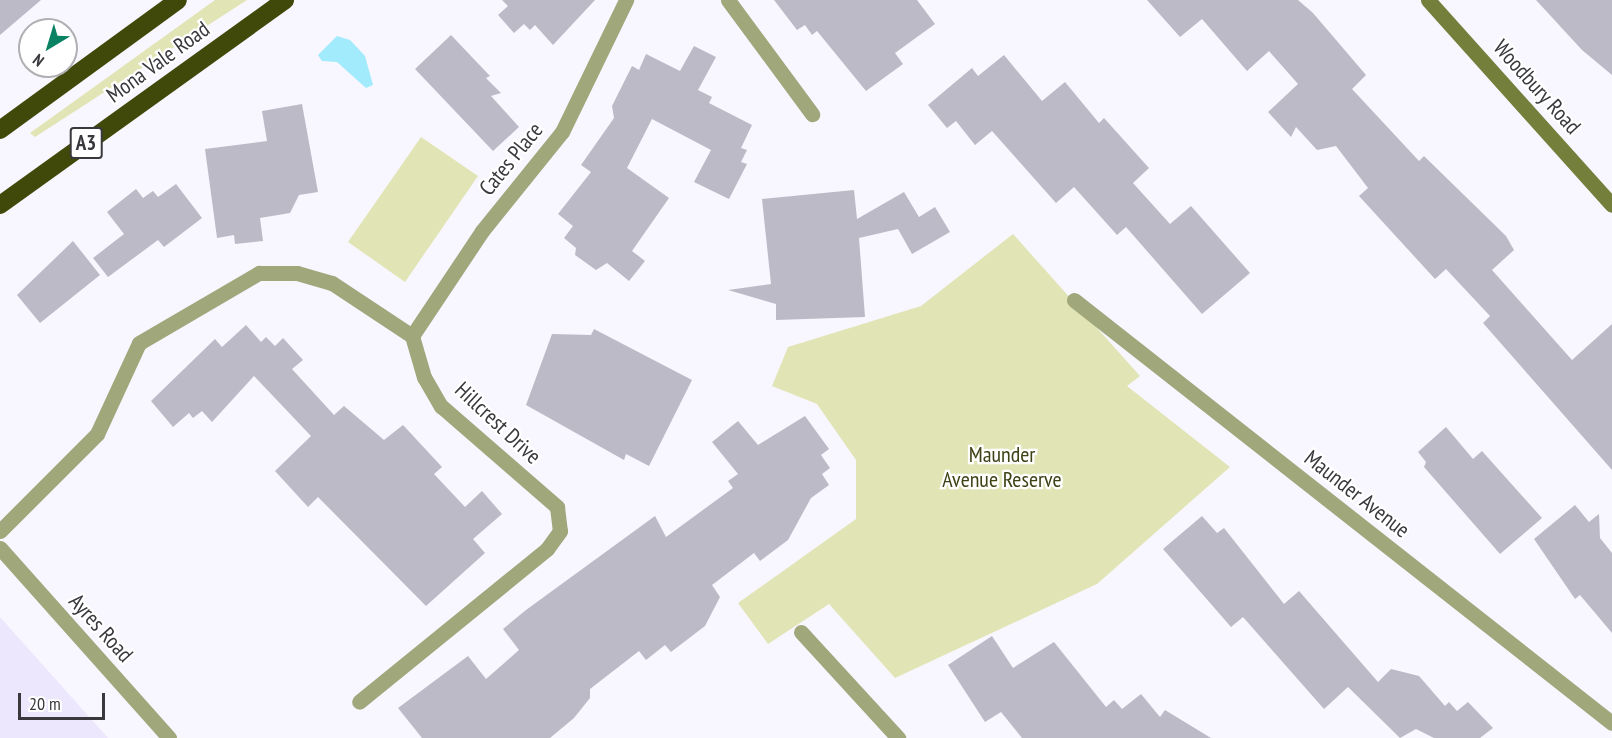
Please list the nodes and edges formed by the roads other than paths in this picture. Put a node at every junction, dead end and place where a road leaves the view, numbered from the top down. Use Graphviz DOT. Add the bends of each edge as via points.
graph roads {
  1 [pos="178,0"];
  2 [pos="285,0"];
  3 [pos="626,0"];
  4 [pos="728,0"];
  5 [pos="1428,0"];
  6 [pos="812,114"];
  7 [pos="0,130"];
  8 [pos="0,205"];
  9 [pos="1612,205"];
  10 [pos="1074,300"];
  11 [pos="412,336"];
  12 [pos="0,531"];
  13 [pos="0,548"];
  14 [pos="801,632"];
  15 [pos="359,702"];
  16 [pos="1612,723"];
  17 [pos="169,738"];
  18 [pos="898,738"];
  1 -- 7 [label="highway, Mona Vale Road"];
  2 -- 8 [label="highway, Mona Vale Road / A3"];
  3 -- 11 [label="street, Cates Place" via="562,132 482,231"];
  4 -- 6 [label="street"];
  5 -- 9 [label="street, Woodbury Road"];
  10 -- 16 [label="street, Maunder Avenue"];
  11 -- 12 [label="street" via="332,283 297,273 259,273 139,343 97,434"];
  11 -- 15 [label="street, Hillcrest Drive" via="424,377 441,406 557,507 560,531 547,549"];
  13 -- 17 [label="street, Ayres Road"];
  14 -- 18 [label="street"];
}
